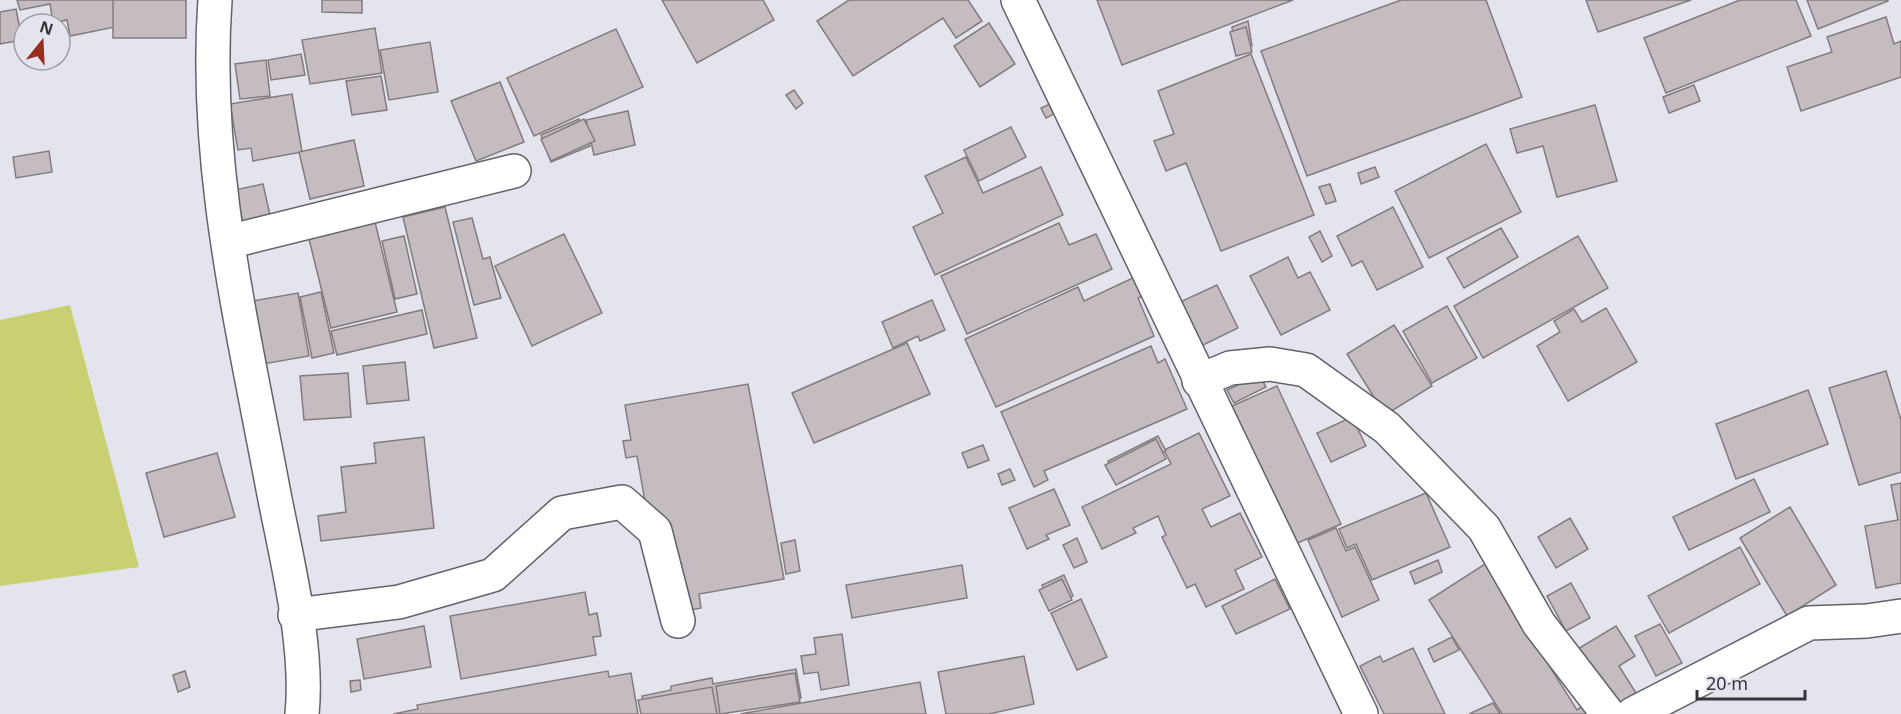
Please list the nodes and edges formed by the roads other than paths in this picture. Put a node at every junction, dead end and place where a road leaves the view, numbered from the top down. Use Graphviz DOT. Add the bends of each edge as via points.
graph roads {
  1 [pos="215,0"];
  2 [pos="1018,0"];
  3 [pos="514,171"];
  4 [pos="228,242"];
  5 [pos="1199,381"];
  6 [pos="295,615"];
  7 [pos="1901,616"];
  8 [pos="678,621"];
  9 [pos="302,714"];
  10 [pos="1361,714"];
  11 [pos="1608,714"];
  12 [pos="1633,714"];
  1 -- 4 [label="street" via="211,49 214,149"];
  2 -- 5 [label="street"];
  3 -- 4 [label="street"];
  4 -- 6 [label="street"];
  5 -- 10 [label="street"];
  5 -- 11 [label="street" via="1230,368 1270,364 1306,370 1387,428 1484,528 1539,624"];
  6 -- 8 [label="street" via="399,602 493,575 562,513 622,502 655,531"];
  6 -- 9 [label="street"];
  7 -- 12 [label="street" via="1809,623"];
}
